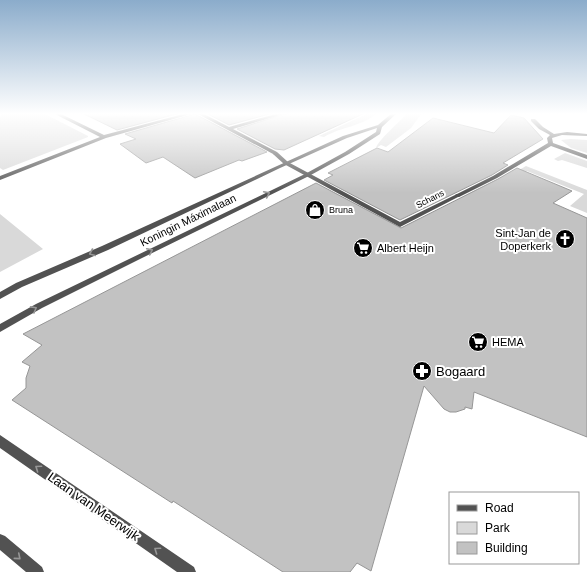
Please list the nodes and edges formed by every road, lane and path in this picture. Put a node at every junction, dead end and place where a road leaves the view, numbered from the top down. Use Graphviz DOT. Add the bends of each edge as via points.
graph roads {
  1 [pos="97,140"];
  2 [pos="249,140"];
  3 [pos="339,140"];
  4 [pos="368,140"];
  5 [pos="549,140"];
  6 [pos="551,144"];
  7 [pos="587,157"];
  8 [pos="286,163"];
  9 [pos="307,175"];
  10 [pos="1,176"];
  11 [pos="0,296"];
  12 [pos="0,328"];
  13 [pos="0,441"];
  14 [pos="0,542"];
  15 [pos="37,572"];
  16 [pos="189,572"];
  1 -- 10 [label="street"];
  2 -- 8 [label="street, Schans" via="275,153"];
  3 -- 8 [label="street, Koningin Máximalaan"];
  4 -- 9 [label="street, Koningin Máximalaan"];
  5 -- 6 [label="street"];
  6 -- 7 [label="street"];
  6 -- 9 [label="street, Schans" via="402,228"];
  8 -- 9 [label="street, Schans"];
  8 -- 11 [label="street, Koningin Máximalaan, one-way"];
  12 -- 9 [label="street, Koningin Máximalaan, one-way" via="137,257"];
  16 -- 13 [label="street, Laan van Meerwijk, one-way"];
  14 -- 15 [label="street, one-way"];
}
